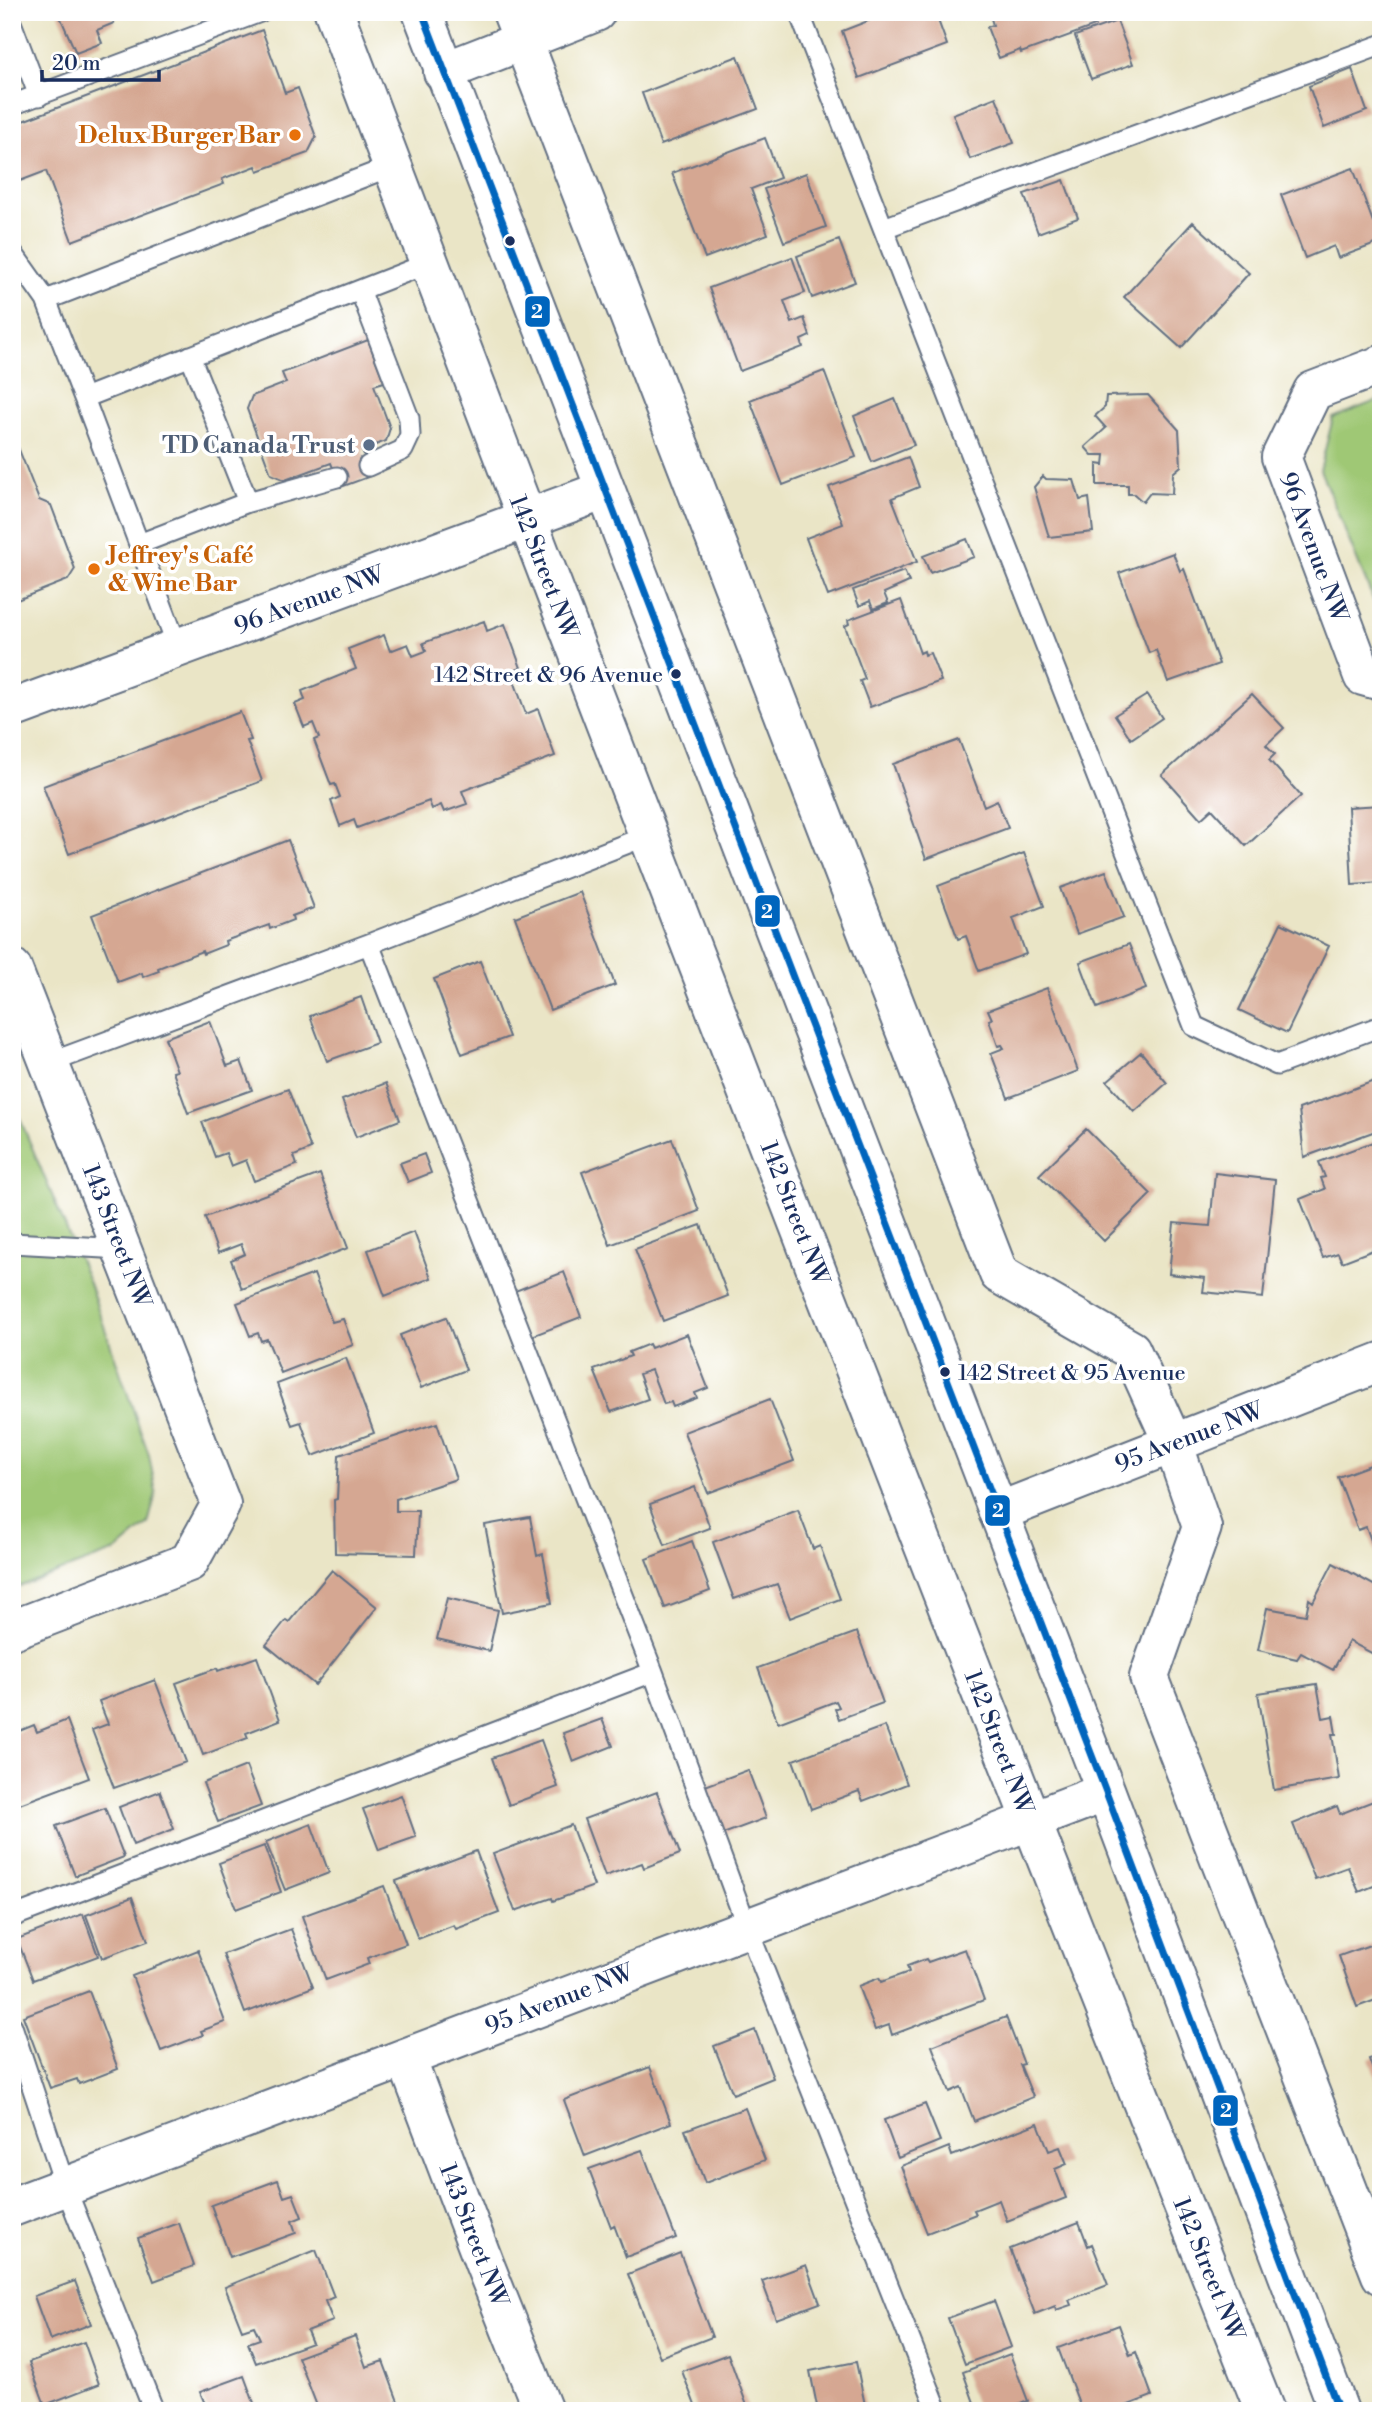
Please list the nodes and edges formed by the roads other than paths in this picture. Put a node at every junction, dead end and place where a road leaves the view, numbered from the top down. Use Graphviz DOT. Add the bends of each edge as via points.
graph roads {
  1 [pos="260,12"];
  2 [pos="334,12"];
  3 [pos="422,12"];
  4 [pos="596,12"];
  5 [pos="799,12"];
  6 [pos="12,25"];
  7 [pos="518,26"];
  8 [pos="1381,45"];
  9 [pos="443,72"];
  10 [pos="39,96"];
  11 [pos="12,106"];
  12 [pos="393,166"];
  13 [pos="884,228"];
  14 [pos="12,252"];
  15 [pos="429,263"];
  16 [pos="360,290"];
  17 [pos="46,300"];
  18 [pos="190,356"];
  19 [pos="1381,365"];
  20 [pos="84,398"];
  21 [pos="368,466"];
  22 [pos="337,477"];
  23 [pos="605,490"];
  24 [pos="248,502"];
  25 [pos="526,521"];
  26 [pos="139,544"];
  27 [pos="178,648"];
  28 [pos="1381,681"];
  29 [pos="12,709"];
  30 [pos="649,835"];
  31 [pos="369,944"];
  32 [pos="12,968"];
  33 [pos="1381,1026"];
  34 [pos="49,1063"];
  35 [pos="12,1243"];
  36 [pos="122,1248"];
  37 [pos="1381,1362"];
  38 [pos="1173,1443"];
  39 [pos="998,1512"];
  40 [pos="12,1630"];
  41 [pos="653,1672"];
  42 [pos="1106,1792"];
  43 [pos="1030,1821"];
  44 [pos="12,1917"];
  45 [pos="747,1927"];
  46 [pos="12,2026"];
  47 [pos="407,2058"];
  48 [pos="65,2186"];
  49 [pos="12,2207"];
  50 [pos="1381,2275"];
  51 [pos="154,2411"];
  52 [pos="543,2411"];
  53 [pos="938,2411"];
  54 [pos="1265,2411"];
  55 [pos="1339,2411"];
  1 -- 10 [label="lane"];
  2 -- 12 [label="street, 142 Street NW"];
  3 -- 9 [label="street"];
  4 -- 7 [label="street"];
  5 -- 13 [label="lane"];
  6 -- 10 [label="lane"];
  7 -- 9 [label="street"];
  7 -- 38 [label="street" via="999,1274 1131,1350"];
  8 -- 13 [label="lane"];
  9 -- 23 [label="street"];
  10 -- 11 [label="lane"];
  12 -- 15 [label="street, 142 Street NW"];
  12 -- 17 [label="lane"];
  13 -- 33 [label="lane" via="1194,1026 1277,1065"];
  14 -- 17 [label="lane"];
  15 -- 16 [label="lane"];
  15 -- 25 [label="street, 142 Street NW"];
  16 -- 18 [label="lane"];
  16 -- 21 [label="lane" via="409,418 410,435 403,450"];
  17 -- 20 [label="lane"];
  18 -- 20 [label="lane"];
  18 -- 24 [label="lane"];
  19 -- 28 [label="street, 96 Avenue NW" via="1313,391 1281,457 1363,676"];
  20 -- 26 [label="lane"];
  22 -- 24 [label="lane"];
  23 -- 25 [label="street, 96 Avenue NW"];
  23 -- 39 [label="street"];
  24 -- 26 [label="lane"];
  25 -- 27 [label="street, 96 Avenue NW"];
  25 -- 30 [label="street, 142 Street NW"];
  26 -- 27 [label="lane"];
  27 -- 29 [label="street, 96 Avenue NW"];
  30 -- 31 [label="lane"];
  30 -- 43 [label="street, 142 Street NW"];
  31 -- 34 [label="lane"];
  31 -- 41 [label="lane"];
  32 -- 34 [label="street, 143 Street NW"];
  34 -- 36 [label="street, 143 Street NW"];
  35 -- 36 [label="lane"];
  36 -- 40 [label="street, 143 Street NW" via="221,1504 189,1562"];
  37 -- 38 [label="street, 95 Avenue NW"];
  38 -- 39 [label="street, 95 Avenue NW"];
  38 -- 50 [label="street" via="1202,1527 1149,1678"];
  39 -- 42 [label="street"];
  41 -- 44 [label="lane"];
  41 -- 45 [label="lane"];
  42 -- 43 [label="street, 95 Avenue NW"];
  42 -- 55 [label="street"];
  43 -- 45 [label="street, 95 Avenue NW"];
  43 -- 54 [label="street, 142 Street NW"];
  45 -- 47 [label="street, 95 Avenue NW"];
  45 -- 53 [label="lane"];
  46 -- 48 [label="lane"];
  47 -- 48 [label="street, 95 Avenue NW"];
  47 -- 52 [label="street, 143 Street NW"];
  48 -- 49 [label="street, 95 Avenue NW"];
  48 -- 51 [label="lane"];
}
